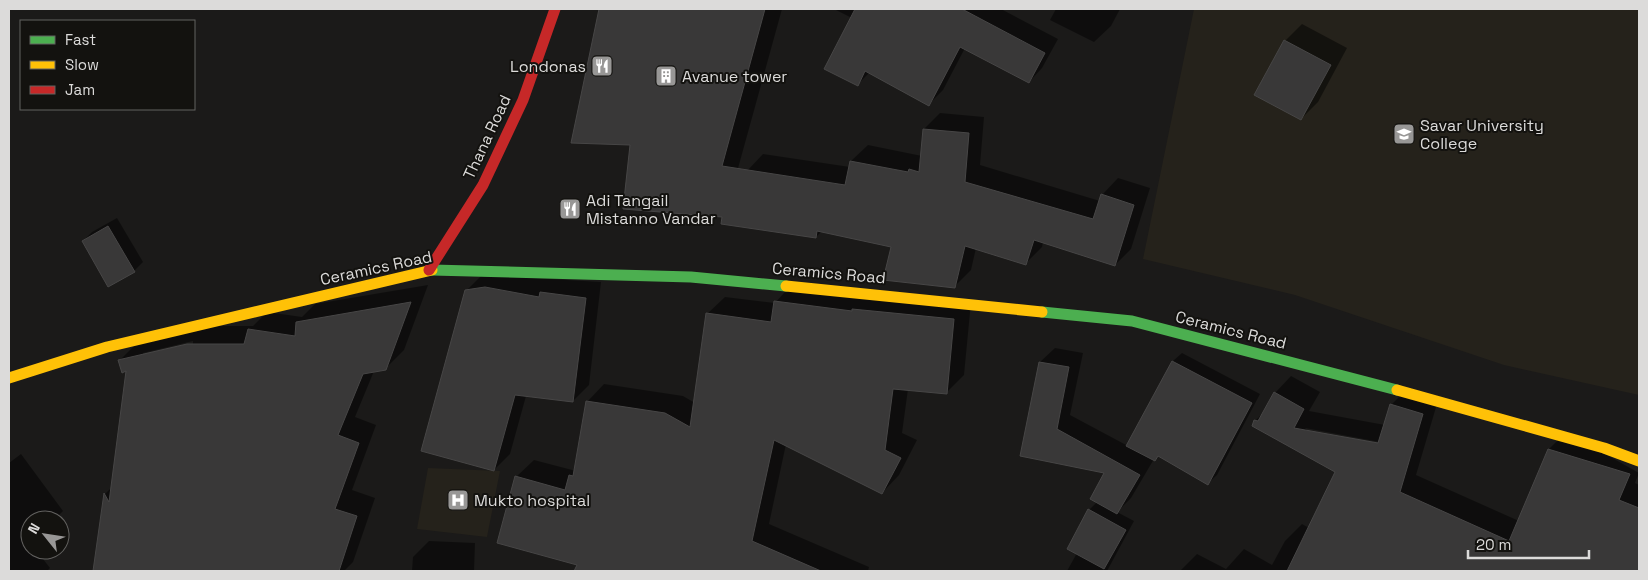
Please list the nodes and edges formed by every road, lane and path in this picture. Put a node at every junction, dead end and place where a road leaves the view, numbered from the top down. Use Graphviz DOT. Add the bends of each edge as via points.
graph roads {
  1 [pos="555,9"];
  2 [pos="429,270"];
  3 [pos="9,378"];
  4 [pos="1639,461"];
  1 -- 2 [label="street, Thana Road" via="523,100 483,185"];
  2 -- 3 [label="street, Ceramics Road" via="108,347"];
  2 -- 4 [label="street, Ceramics Road" via="692,277 1132,321 1337,373 1604,448"];
}
